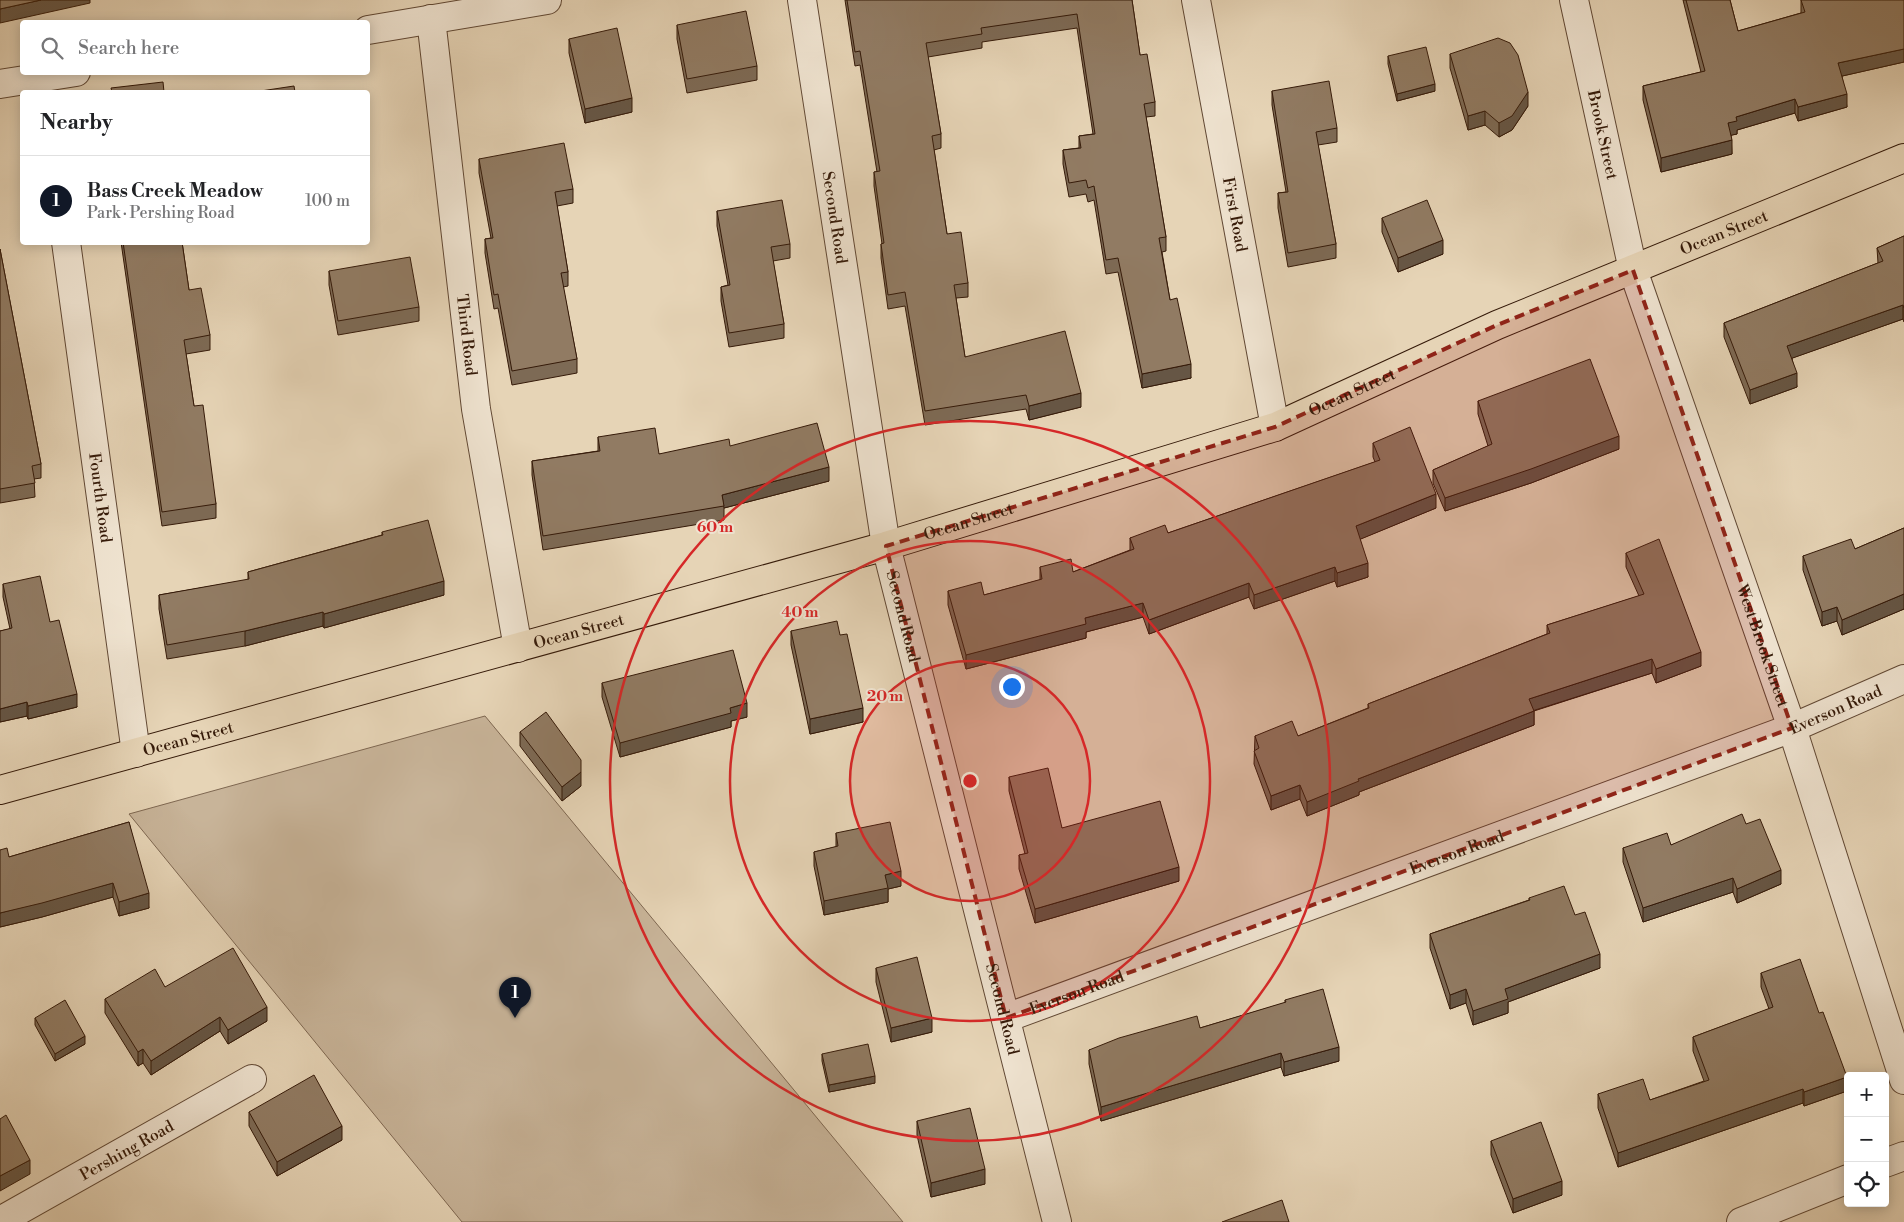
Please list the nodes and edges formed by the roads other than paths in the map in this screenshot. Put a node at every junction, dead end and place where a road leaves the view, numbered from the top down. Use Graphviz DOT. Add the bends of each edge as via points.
graph roads {
  1 [pos="548,0"];
  2 [pos="802,0"];
  3 [pos="1196,0"];
  4 [pos="1574,0"];
  5 [pos="432,19"];
  6 [pos="370,30"];
  7 [pos="69,75"];
  8 [pos="0,84"];
  9 [pos="44,85"];
  10 [pos="1904,158"];
  11 [pos="66,245"];
  12 [pos="1633,270"];
  13 [pos="1275,427"];
  14 [pos="886,546"];
  15 [pos="518,648"];
  16 [pos="1904,679"];
  17 [pos="1792,728"];
  18 [pos="136,752"];
  19 [pos="0,790"];
  20 [pos="1006,1018"];
  21 [pos="252,1080"];
  22 [pos="1904,1080"];
  23 [pos="1904,1156"];
  24 [pos="1888,1162"];
  25 [pos="1844,1180"];
  26 [pos="0,1221"];
  27 [pos="1056,1222"];
  28 [pos="1742,1222"];
  1 -- 5 [label="street"];
  2 -- 14 [label="street, Second Road"];
  3 -- 13 [label="street, First Road"];
  4 -- 12 [label="street, Brook Street"];
  5 -- 6 [label="street"];
  5 -- 15 [label="street, Third Road" via="476,410"];
  7 -- 9 [label="street"];
  8 -- 9 [label="street"];
  10 -- 12 [label="main road, Ocean Street"];
  11 -- 18 [label="street, Fourth Road"];
  12 -- 13 [label="main road, Ocean Street" via="1497,325"];
  12 -- 17 [label="street, West Brook Street"];
  13 -- 14 [label="main road, Ocean Street"];
  14 -- 15 [label="main road, Ocean Street"];
  14 -- 20 [label="street, Second Road"];
  15 -- 18 [label="main road, Ocean Street"];
  16 -- 17 [label="street, Everson Road"];
  17 -- 20 [label="street, Everson Road"];
  17 -- 22 [label="street, West Brook Street"];
  18 -- 19 [label="main road, Ocean Street"];
  20 -- 27 [label="street, Second Road"];
  21 -- 26 [label="street, Pershing Road"];
  23 -- 24 [label="street"];
  25 -- 28 [label="street"];
}
